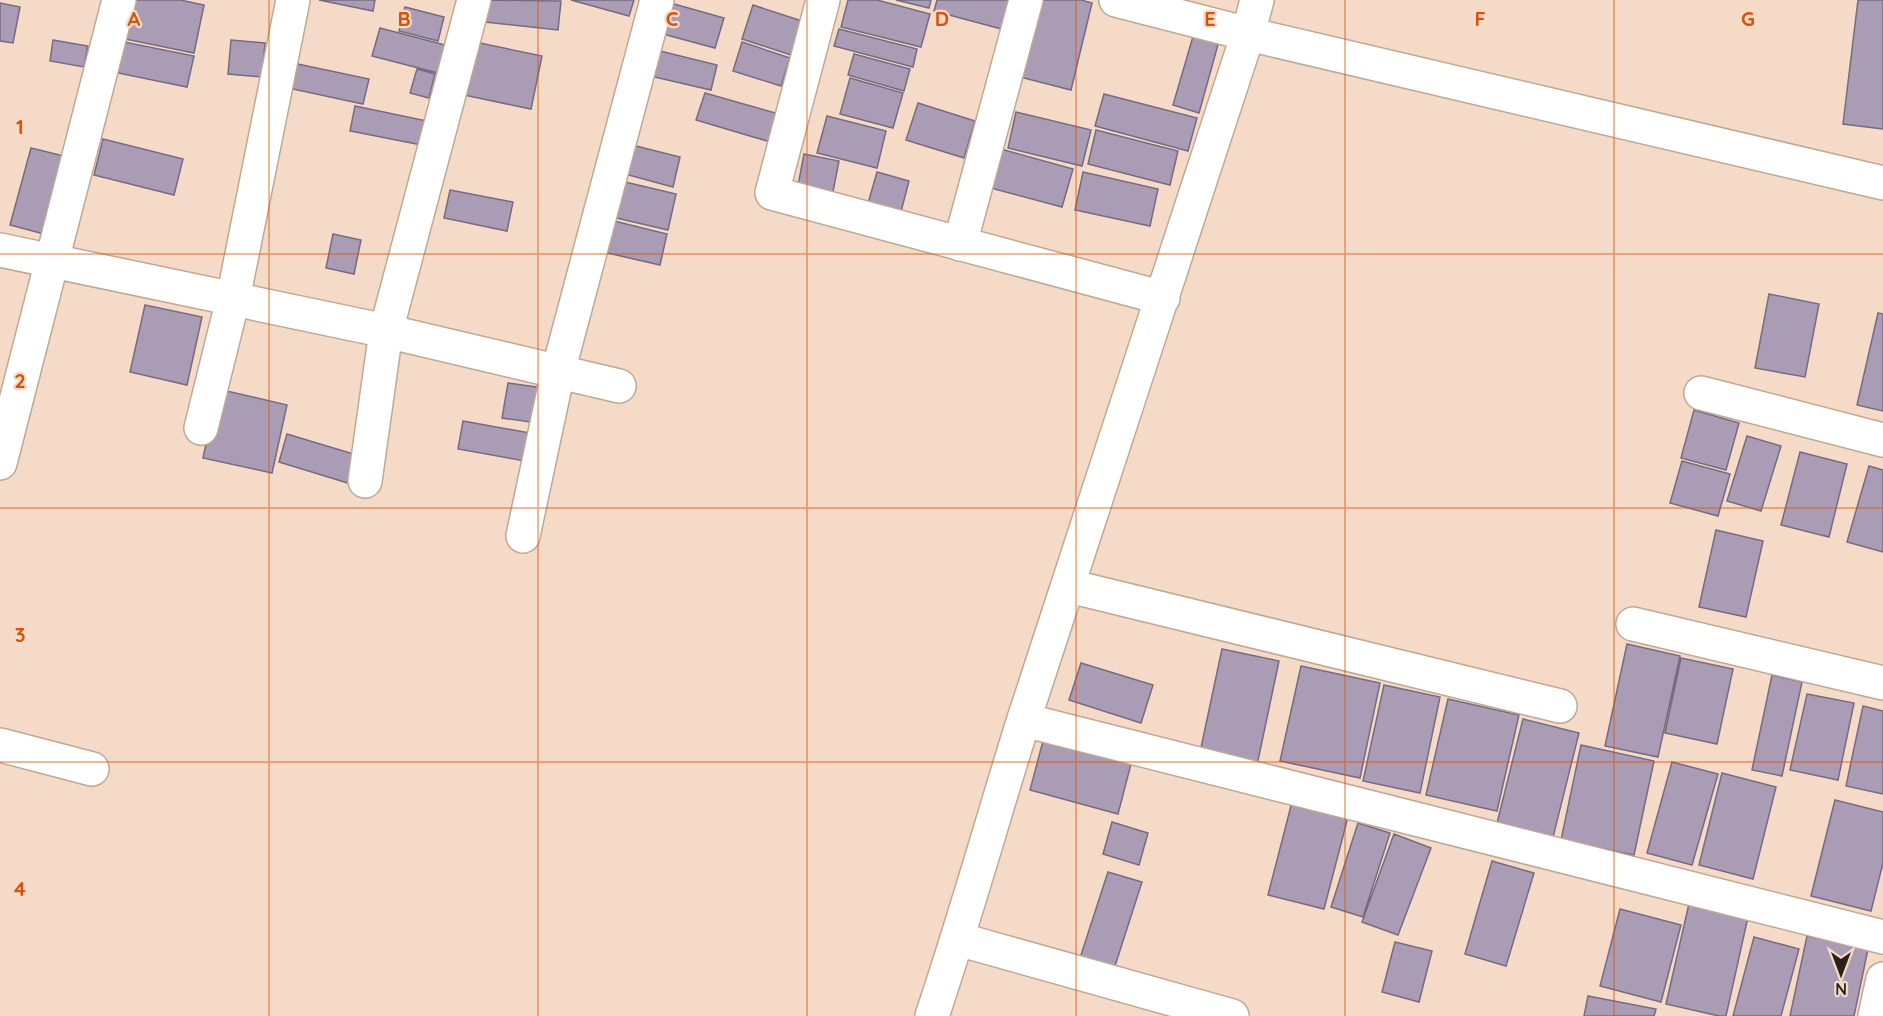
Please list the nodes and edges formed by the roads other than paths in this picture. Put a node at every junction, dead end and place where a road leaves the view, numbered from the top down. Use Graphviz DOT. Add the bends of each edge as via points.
graph roads {
  1 [pos="118,0"];
  2 [pos="293,0"];
  3 [pos="474,0"];
  4 [pos="657,0"];
  5 [pos="823,0"];
  6 [pos="1026,0"];
  7 [pos="1116,0"];
  8 [pos="1257,0"];
  9 [pos="1248,34"];
  10 [pos="1883,183"];
  11 [pos="960,244"];
  12 [pos="0,250"];
  13 [pos="52,262"];
  14 [pos="1163,298"];
  15 [pos="233,299"];
  16 [pos="386,331"];
  17 [pos="558,372"];
  18 [pos="619,386"];
  19 [pos="1701,393"];
  20 [pos="201,428"];
  21 [pos="1883,440"];
  22 [pos="0,463"];
  23 [pos="365,481"];
  24 [pos="523,536"];
  25 [pos="1069,586"];
  26 [pos="1633,624"];
  27 [pos="1883,683"];
  28 [pos="1560,706"];
  29 [pos="1024,720"];
  30 [pos="0,745"];
  31 [pos="92,769"];
  32 [pos="1883,937"];
  33 [pos="958,939"];
  34 [pos="1883,979"];
  35 [pos="932,1016"];
  36 [pos="1232,1016"];
  37 [pos="1875,1016"];
  1 -- 13 [label="street"];
  2 -- 15 [label="street"];
  3 -- 16 [label="street"];
  4 -- 17 [label="street"];
  5 -- 11 [label="street" via="772,193"];
  6 -- 11 [label="street"];
  7 -- 9 [label="street"];
  8 -- 9 [label="street"];
  9 -- 10 [label="street"];
  9 -- 14 [label="street"];
  11 -- 14 [label="street"];
  12 -- 13 [label="street"];
  13 -- 15 [label="street"];
  13 -- 22 [label="street"];
  14 -- 25 [label="street"];
  15 -- 16 [label="street"];
  15 -- 20 [label="street"];
  16 -- 17 [label="street"];
  16 -- 23 [label="street"];
  17 -- 18 [label="street"];
  17 -- 24 [label="street"];
  19 -- 21 [label="street"];
  25 -- 28 [label="street"];
  25 -- 29 [label="street"];
  26 -- 27 [label="street"];
  29 -- 32 [label="street"];
  29 -- 33 [label="street"];
  30 -- 31 [label="street"];
  33 -- 35 [label="street"];
  33 -- 36 [label="street"];
  34 -- 37 [label="street"];
}
